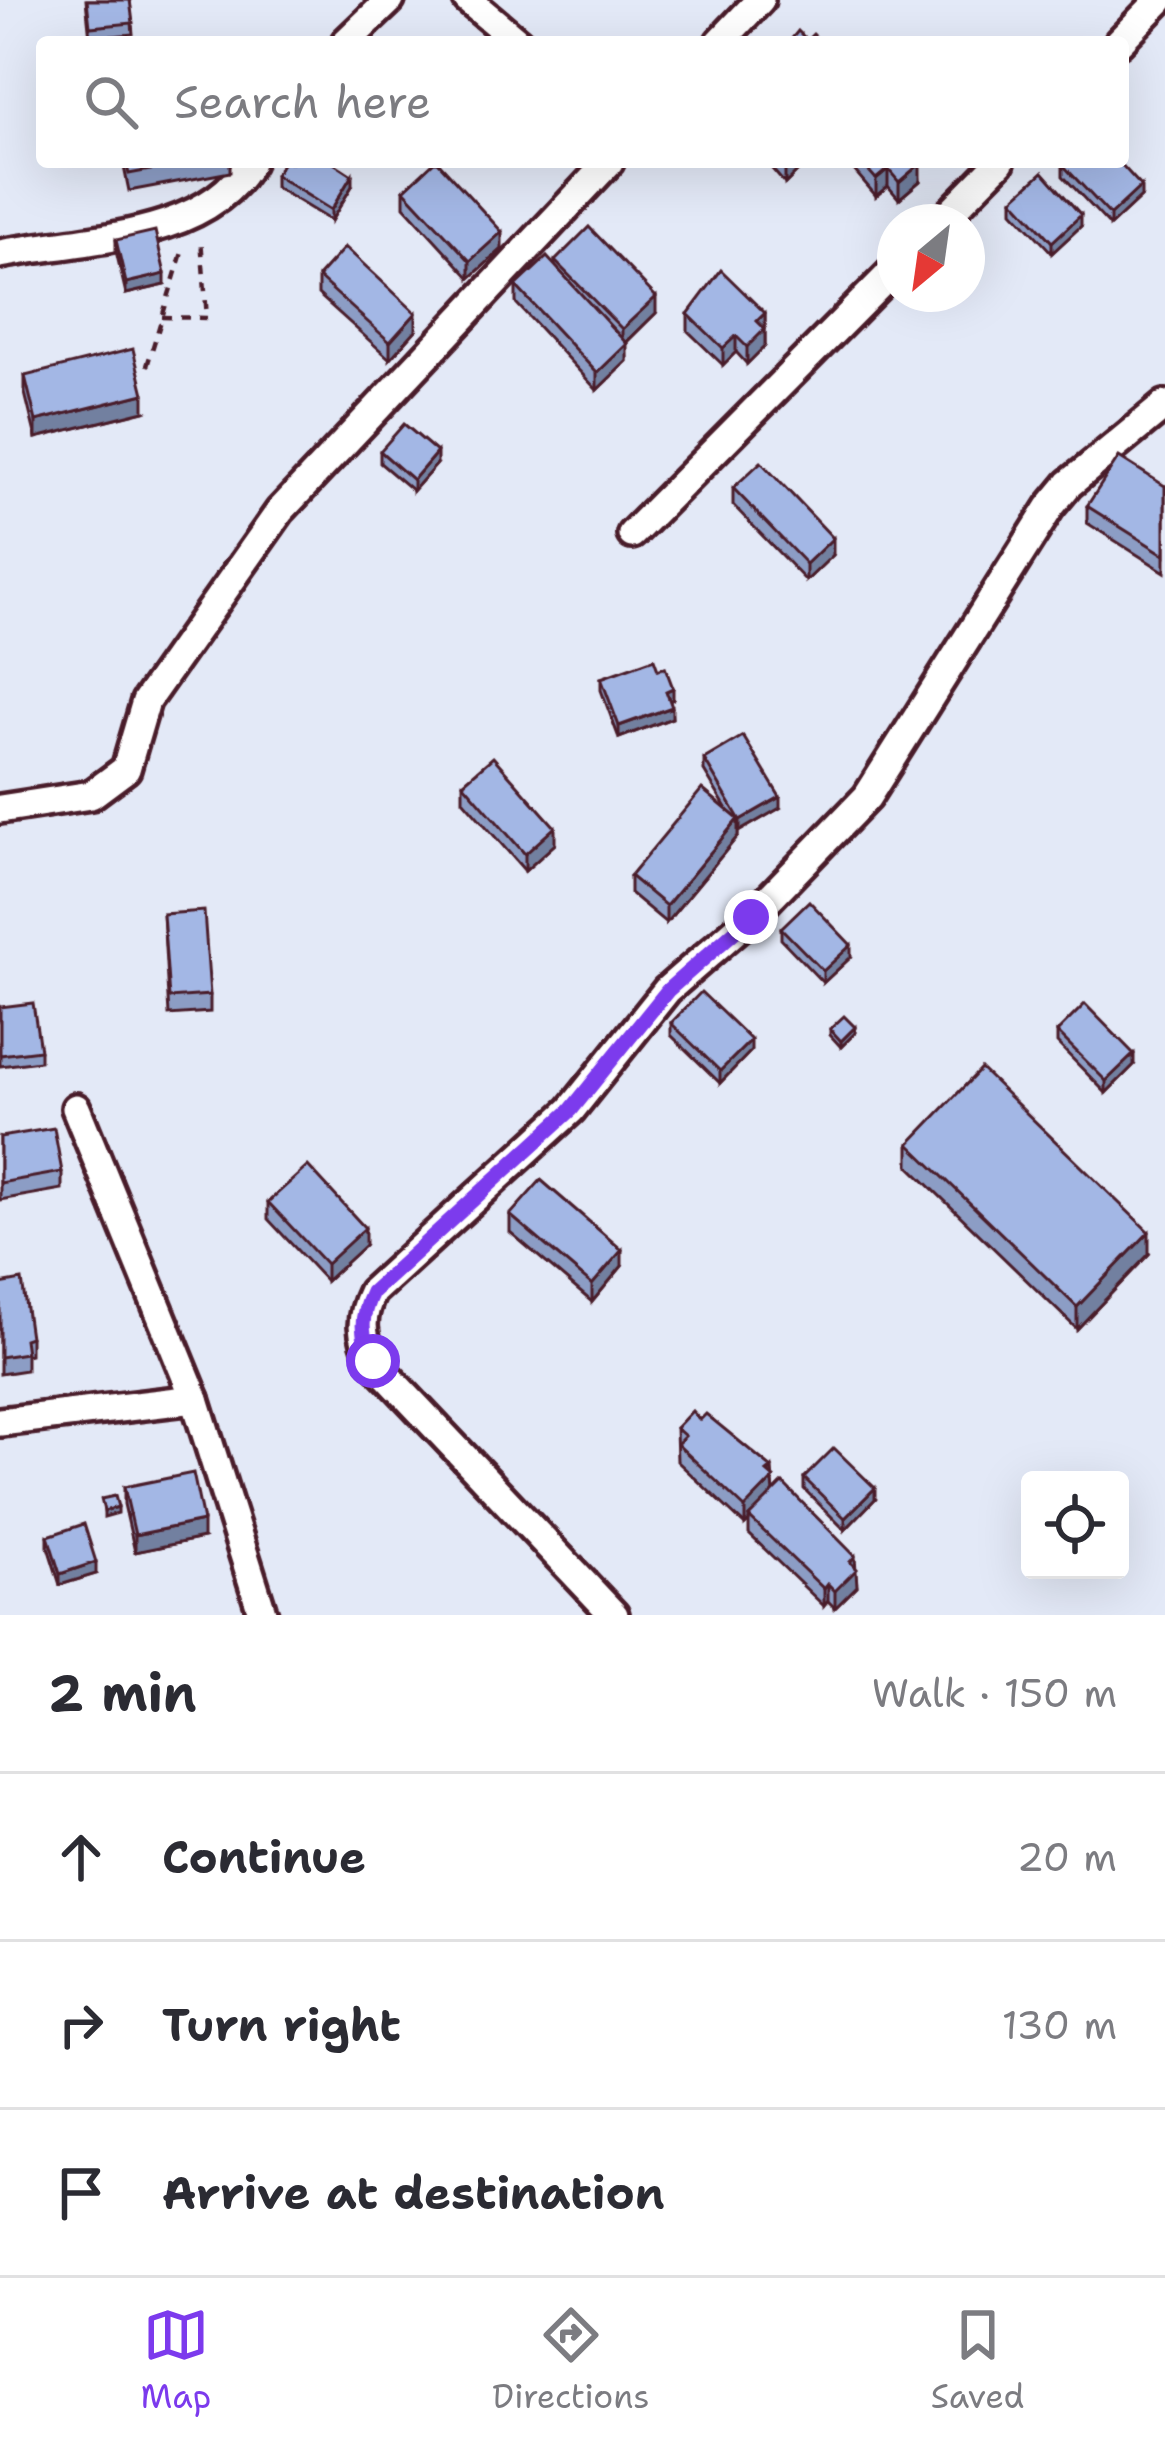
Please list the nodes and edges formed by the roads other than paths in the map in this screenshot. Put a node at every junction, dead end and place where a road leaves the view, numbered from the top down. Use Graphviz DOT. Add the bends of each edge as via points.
graph roads {
  1 [pos="390,0"];
  2 [pos="468,0"];
  3 [pos="760,0"];
  4 [pos="1160,0"];
  5 [pos="352,36"];
  6 [pos="511,36"];
  7 [pos="726,36"];
  8 [pos="1125,36"];
  9 [pos="246,168"];
  10 [pos="603,168"];
  11 [pos="994,168"];
  12 [pos="959,204"];
  13 [pos="0,254"];
  14 [pos="877,286"];
  15 [pos="1165,405"];
  16 [pos="632,534"];
  17 [pos="0,809"];
  18 [pos="76,1108"];
  19 [pos="195,1399"];
  20 [pos="0,1422"];
  21 [pos="263,1615"];
  22 [pos="614,1615"];
  1 -- 5 [label="street"];
  2 -- 6 [label="street"];
  3 -- 7 [label="street"];
  4 -- 8 [label="street"];
  9 -- 13 [label="street" via="223,200 190,213"];
  10 -- 17 [label="street" via="280,511 146,701 126,769 92,795"];
  11 -- 12 [label="street"];
  14 -- 16 [label="street"];
  15 -- 22 [label="street" via="1050,507 867,797 668,990 571,1110 366,1304 362,1336 373,1361"];
  18 -- 19 [label="street"];
  19 -- 20 [label="street"];
  19 -- 21 [label="street"];
}
